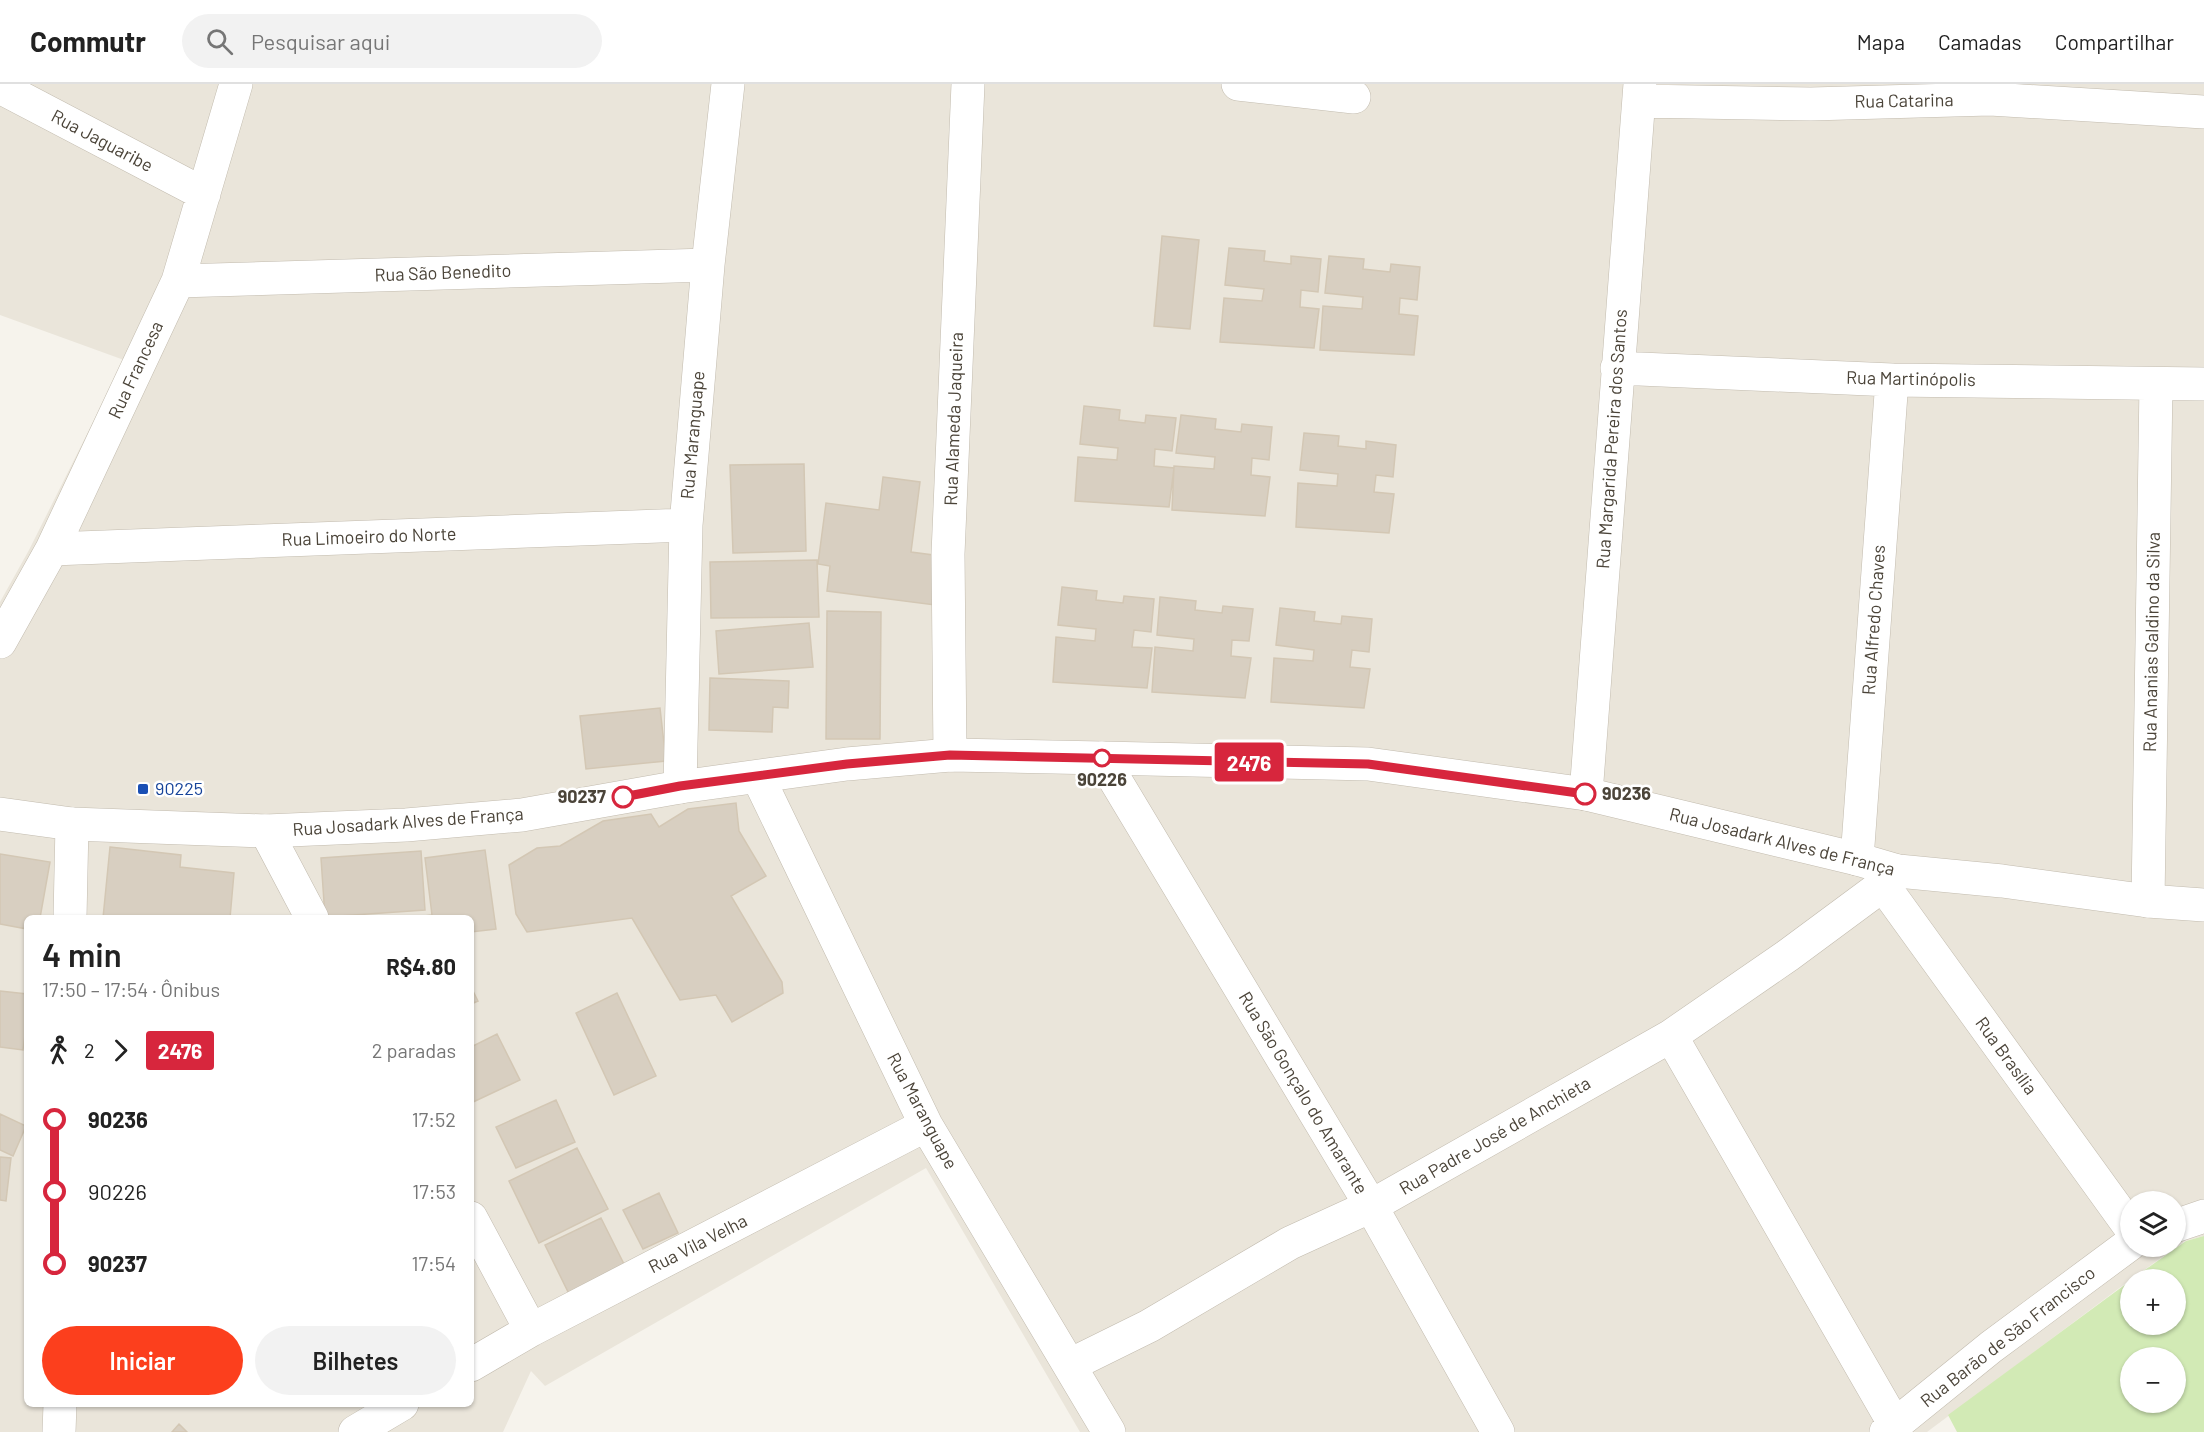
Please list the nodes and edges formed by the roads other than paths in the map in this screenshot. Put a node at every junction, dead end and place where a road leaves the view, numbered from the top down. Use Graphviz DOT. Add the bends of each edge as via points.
graph roads {
  1 [pos="236,84"];
  2 [pos="728,84"];
  3 [pos="968,84"];
  4 [pos="1238,84"];
  5 [pos="0,87"];
  6 [pos="1639,92"];
  7 [pos="1354,97"];
  8 [pos="2204,112"];
  9 [pos="204,194"];
  10 [pos="708,265"];
  11 [pos="178,281"];
  12 [pos="1617,368"];
  13 [pos="1892,380"];
  14 [pos="2157,384"];
  15 [pos="2204,384"];
  16 [pos="686,525"];
  17 [pos="52,549"];
  18 [pos="0,642"];
  19 [pos="950,755"];
  20 [pos="1102,758"];
  21 [pos="758,777"];
  22 [pos="680,786"];
  23 [pos="1586,794"];
  24 [pos="0,814"];
  25 [pos="72,824"];
  26 [pos="266,831"];
  27 [pos="1857,859"];
  28 [pos="1890,878"];
  29 [pos="2148,901"];
  30 [pos="2204,904"];
  31 [pos="70,915"];
  32 [pos="310,915"];
  33 [pos="1671,1036"];
  34 [pos="926,1125"];
  35 [pos="1371,1206"];
  36 [pos="2120,1212"];
  37 [pos="2204,1216"];
  38 [pos="2186,1222"];
  39 [pos="474,1224"];
  40 [pos="2120,1251"];
  41 [pos="531,1330"];
  42 [pos="474,1363"];
  43 [pos="1070,1365"];
  44 [pos="60,1407"];
  45 [pos="397,1407"];
  46 [pos="1891,1428"];
  47 [pos="59,1432"];
  48 [pos="355,1432"];
  49 [pos="1108,1432"];
  50 [pos="1498,1432"];
  1 -- 9 [label="street, Rua Francesa"];
  2 -- 10 [label="street, Rua Maranguape"];
  3 -- 19 [label="street, Rua Alameda Jaqueira" via="948,554"];
  4 -- 7 [label="street"];
  5 -- 9 [label="street, Rua Jaguaribe"];
  6 -- 8 [label="street, Rua Catarina" via="1811,104 1990,99"];
  6 -- 12 [label="street, Rua Margarida Pereira dos Santos"];
  9 -- 11 [label="street, Rua Francesa"];
  10 -- 11 [label="street, Rua São Benedito"];
  10 -- 16 [label="street, Rua Maranguape"];
  11 -- 17 [label="street, Rua Francesa"];
  12 -- 13 [label="street, Rua Martinópolis"];
  12 -- 23 [label="street, Rua Margarida Pereira dos Santos"];
  13 -- 14 [label="street, Rua Martinópolis"];
  13 -- 27 [label="street, Rua Alfredo Chaves"];
  14 -- 15 [label="street, Rua Martinópolis"];
  14 -- 29 [label="street, Rua Ananias Galdino da Silva"];
  16 -- 17 [label="street, Rua Limoeiro do Norte"];
  16 -- 22 [label="street, Rua Maranguape"];
  17 -- 18 [label="street, Rua Francesa"];
  19 -- 20 [label="street, Rua Josadark Alves de França"];
  19 -- 21 [label="street, Rua Josadark Alves de França"];
  20 -- 23 [label="street, Rua Josadark Alves de França" via="1368,764"];
  20 -- 35 [label="street, Rua São Gonçalo do Amarante"];
  21 -- 22 [label="street, Rua Josadark Alves de França"];
  21 -- 34 [label="street, Rua Maranguape"];
  22 -- 26 [label="street, Rua Josadark Alves de França" via="522,815"];
  23 -- 27 [label="street, Rua Josadark Alves de França"];
  24 -- 25 [label="street, Rua Josadark Alves de França"];
  25 -- 26 [label="street, Rua Josadark Alves de França"];
  25 -- 31 [label="street"];
  26 -- 32 [label="street"];
  27 -- 28 [label="street, Rua Josadark Alves de França"];
  28 -- 29 [label="street, Rua Josadark Alves de França" via="2002,881"];
  28 -- 33 [label="street, Rua Padre José de Anchieta"];
  28 -- 36 [label="street, Rua Brasília"];
  29 -- 30 [label="street, Rua Josadark Alves de França"];
  33 -- 35 [label="street, Rua Padre José de Anchieta"];
  33 -- 46 [label="street"];
  34 -- 41 [label="street, Rua Vila Velha"];
  34 -- 43 [label="street, Rua Maranguape"];
  35 -- 43 [label="street, Rua Padre José de Anchieta" via="1290,1243 1149,1326"];
  35 -- 50 [label="street, Rua São Gonçalo do Amarante"];
  37 -- 38 [label="street"];
  39 -- 41 [label="street"];
  40 -- 46 [label="street, Rua Barão de São Francisco" via="1991,1347"];
  41 -- 42 [label="street, Rua Vila Velha"];
  43 -- 49 [label="street, Rua Maranguape"];
  44 -- 47 [label="street"];
  45 -- 48 [label="street"];
}
